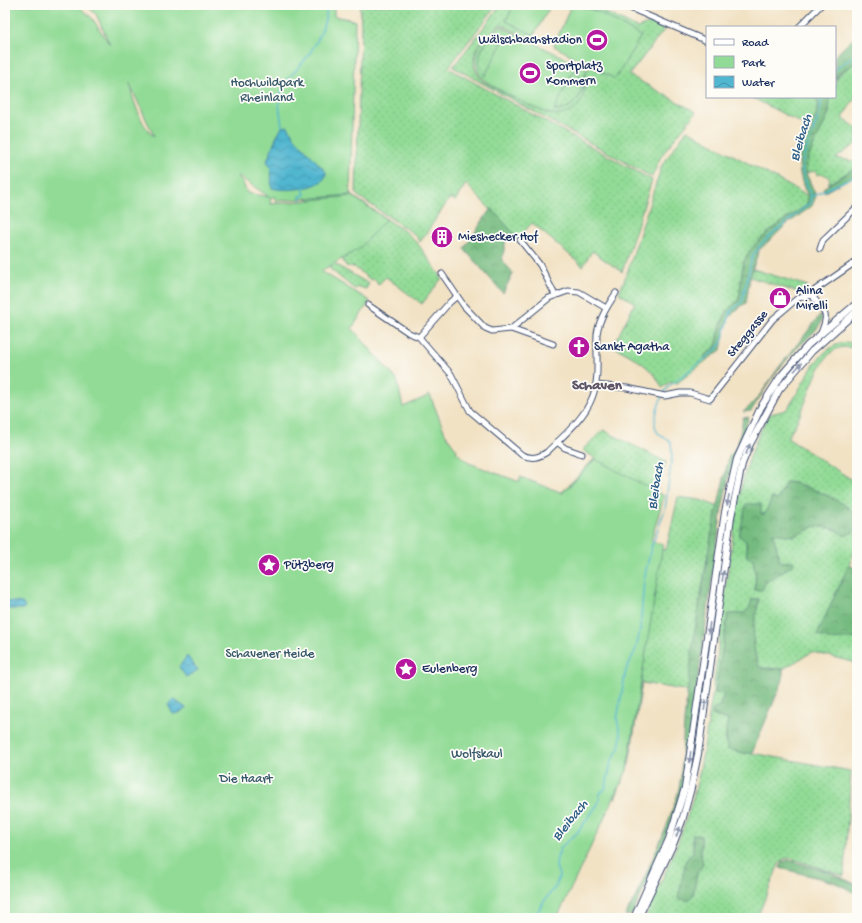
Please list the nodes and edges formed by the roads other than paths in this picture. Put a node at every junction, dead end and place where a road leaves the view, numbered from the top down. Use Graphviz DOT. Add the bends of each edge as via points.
graph roads {
  1 [pos="623,5"];
  2 [pos="821,5"];
  3 [pos="800,26"];
  4 [pos="706,41"];
  5 [pos="857,207"];
  6 [pos="520,240"];
  7 [pos="820,249"];
  8 [pos="857,261"];
  9 [pos="442,274"];
  10 [pos="616,293"];
  11 [pos="555,295"];
  12 [pos="813,295"];
  13 [pos="457,296"];
  14 [pos="857,303"];
  15 [pos="368,305"];
  16 [pos="606,308"];
  17 [pos="857,311"];
  18 [pos="511,329"];
  19 [pos="821,333"];
  20 [pos="419,337"];
  21 [pos="553,344"];
  22 [pos="596,385"];
  23 [pos="557,442"];
  24 [pos="582,454"];
  25 [pos="634,918"];
  26 [pos="638,918"];
  1 -- 4 [label="street"];
  2 -- 3 [label="street"];
  5 -- 7 [label="street" via="823,240"];
  6 -- 11 [label="street" via="540,265"];
  8 -- 12 [label="street" via="818,287"];
  9 -- 13 [label="street"];
  10 -- 16 [label="street"];
  11 -- 16 [label="street" via="568,291 579,292"];
  11 -- 18 [label="street"];
  12 -- 19 [label="street" via="826,314 826,322"];
  12 -- 22 [label="street, Steggasse" via="798,298 773,319 710,399 685,392 662,396 627,388"];
  13 -- 18 [label="street" via="485,328 492,331"];
  13 -- 20 [label="street"];
  14 -- 19 [label="main road"];
  15 -- 20 [label="street"];
  16 -- 22 [label="street" via="597,333"];
  26 -- 17 [label="main road, one-way" via="674,842 691,788 731,517 742,464 762,420 789,377"];
  18 -- 21 [label="street"];
  19 -- 25 [label="main road, one-way" via="781,376 761,407 737,459 725,512 686,788 669,839"];
  20 -- 23 [label="street" via="451,374 470,411 522,455 530,458 540,456"];
  22 -- 23 [label="street" via="592,399 583,413"];
  23 -- 24 [label="street"];
}
